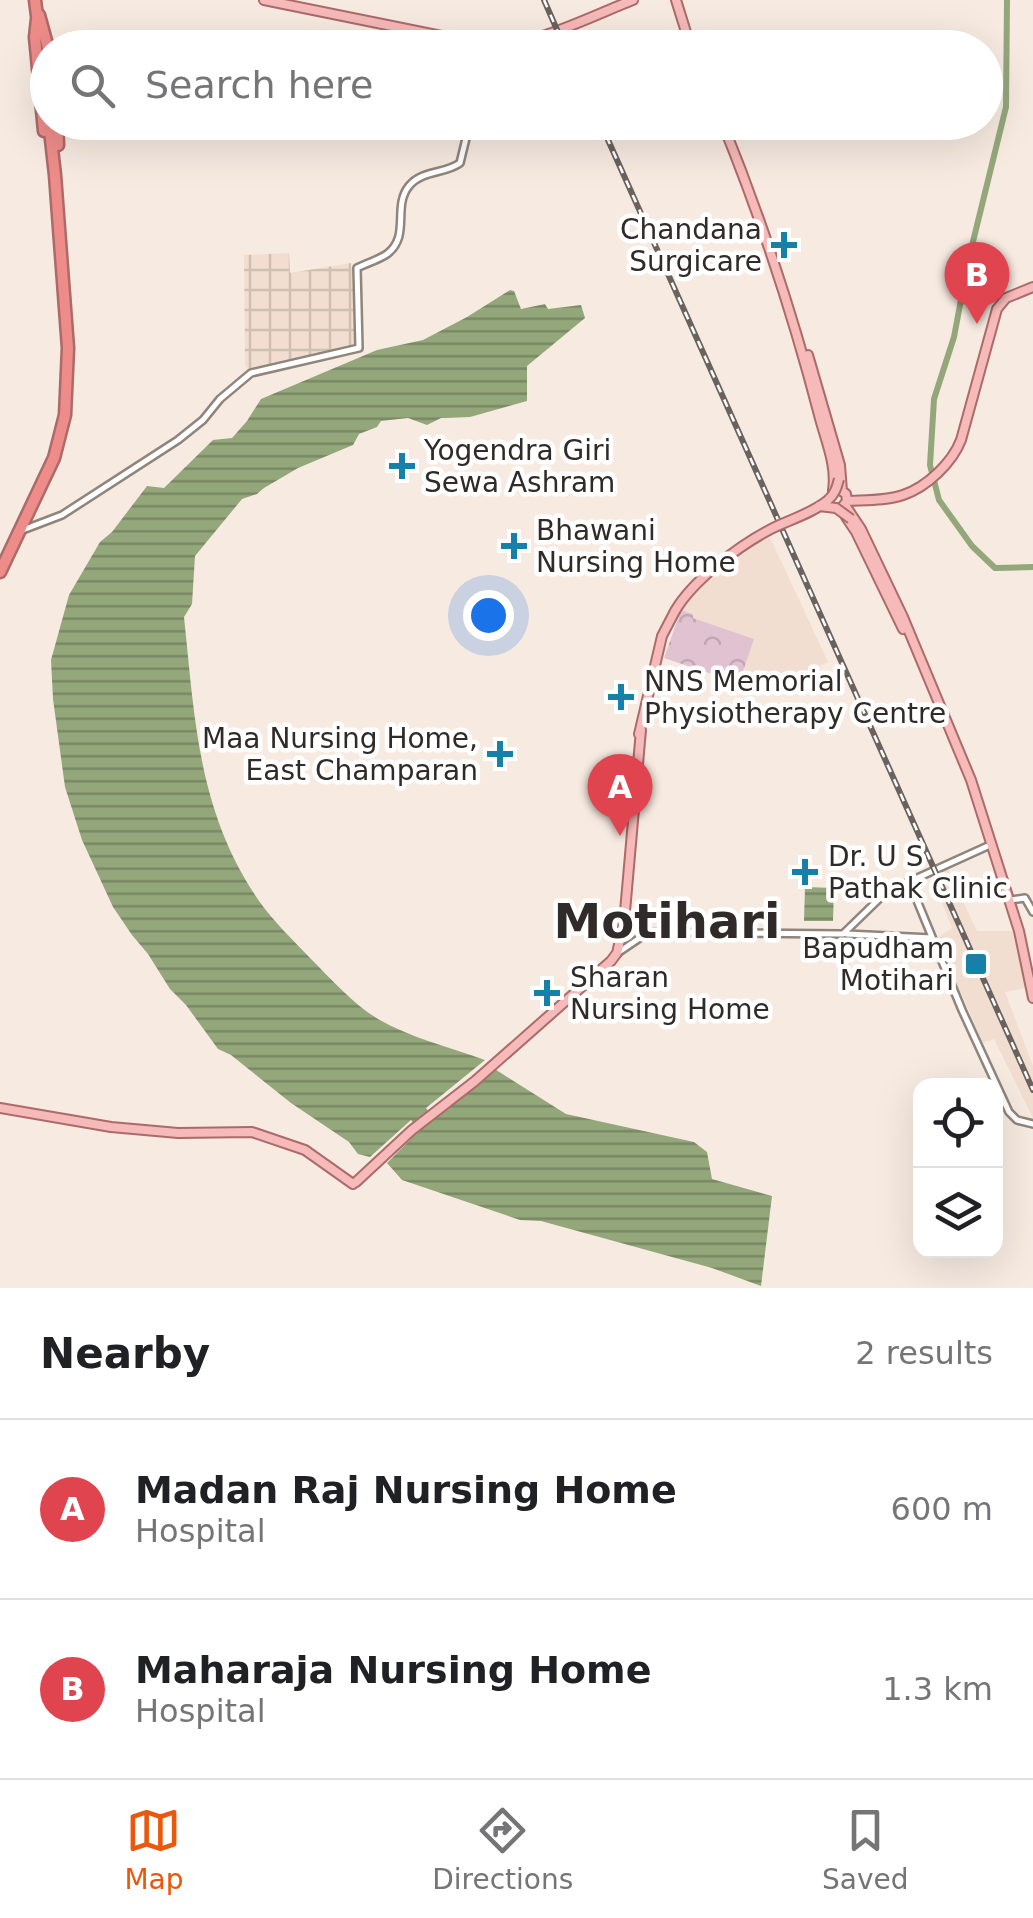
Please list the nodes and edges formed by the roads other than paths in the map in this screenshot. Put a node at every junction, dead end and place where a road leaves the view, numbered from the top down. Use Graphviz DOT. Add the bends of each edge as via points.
graph roads {
  1 [pos="264,0"];
  2 [pos="282,0"];
  3 [pos="625,0"];
  4 [pos="633,0"];
  5 [pos="677,0"];
  6 [pos="409,30"];
  7 [pos="433,30"];
  8 [pos="550,30"];
  9 [pos="556,30"];
  10 [pos="687,30"];
  11 [pos="46,140"];
  12 [pos="55,140"];
  13 [pos="466,140"];
  14 [pos="731,140"];
  15 [pos="56,180"];
  16 [pos="1033,287"];
  17 [pos="806,358"];
  18 [pos="838,491"];
  19 [pos="842,504"];
  20 [pos="819,506"];
  21 [pos="20,532"];
  22 [pos="0,572"];
  23 [pos="904,626"];
  24 [pos="991,844"];
  25 [pos="910,882"];
  26 [pos="1010,900"];
  27 [pos="1033,912"];
  28 [pos="623,924"];
  29 [pos="650,932"];
  30 [pos="844,934"];
  31 [pos="1019,937"];
  32 [pos="932,938"];
  33 [pos="618,953"];
  34 [pos="1033,998"];
  35 [pos="0,1108"];
  36 [pos="1033,1124"];
  1 -- 6 [label="main road"];
  2 -- 7 [label="main road"];
  3 -- 8 [label="main road"];
  4 -- 9 [label="main road"];
  5 -- 10 [label="main road"];
  11 -- 15 [label="highway"];
  12 -- 15 [label="highway"];
  13 -- 21 [label="street" via="460,163 420,177 407,189 396,245 357,268 359,348 251,373 178,440 62,516"];
  14 -- 17 [label="main road" via="761,211"];
  15 -- 21 [label="highway" via="67,401 56,451"];
  16 -- 19 [label="main road" via="997,309 959,446 937,472 895,497"];
  17 -- 18 [label="main road"];
  17 -- 20 [label="main road, bridge" via="838,479"];
  18 -- 19 [label="main road" via="847,496"];
  18 -- 19 [label="main road" via="829,502"];
  19 -- 23 [label="main road" via="861,529"];
  20 -- 23 [label="main road, bridge" via="851,519"];
  20 -- 28 [label="main road, bridge" via="745,546 696,584 675,611 660,645 641,730"];
  21 -- 22 [label="highway"];
  23 -- 24 [label="main road" via="971,780"];
  24 -- 25 [label="street"];
  24 -- 26 [label="main road"];
  24 -- 31 [label="main road"];
  25 -- 30 [label="street" via="880,899"];
  25 -- 32 [label="street"];
  26 -- 27 [label="street" via="1025,898"];
  26 -- 31 [label="main road"];
  28 -- 29 [label="street"];
  28 -- 33 [label="main road"];
  29 -- 30 [label="street"];
  29 -- 33 [label="street"];
  30 -- 32 [label="street"];
  31 -- 34 [label="main road"];
  32 -- 36 [label="street" via="1009,1112"];
  33 -- 35 [label="main road" via="354,1183 305,1150 252,1132 101,1126"];
}
